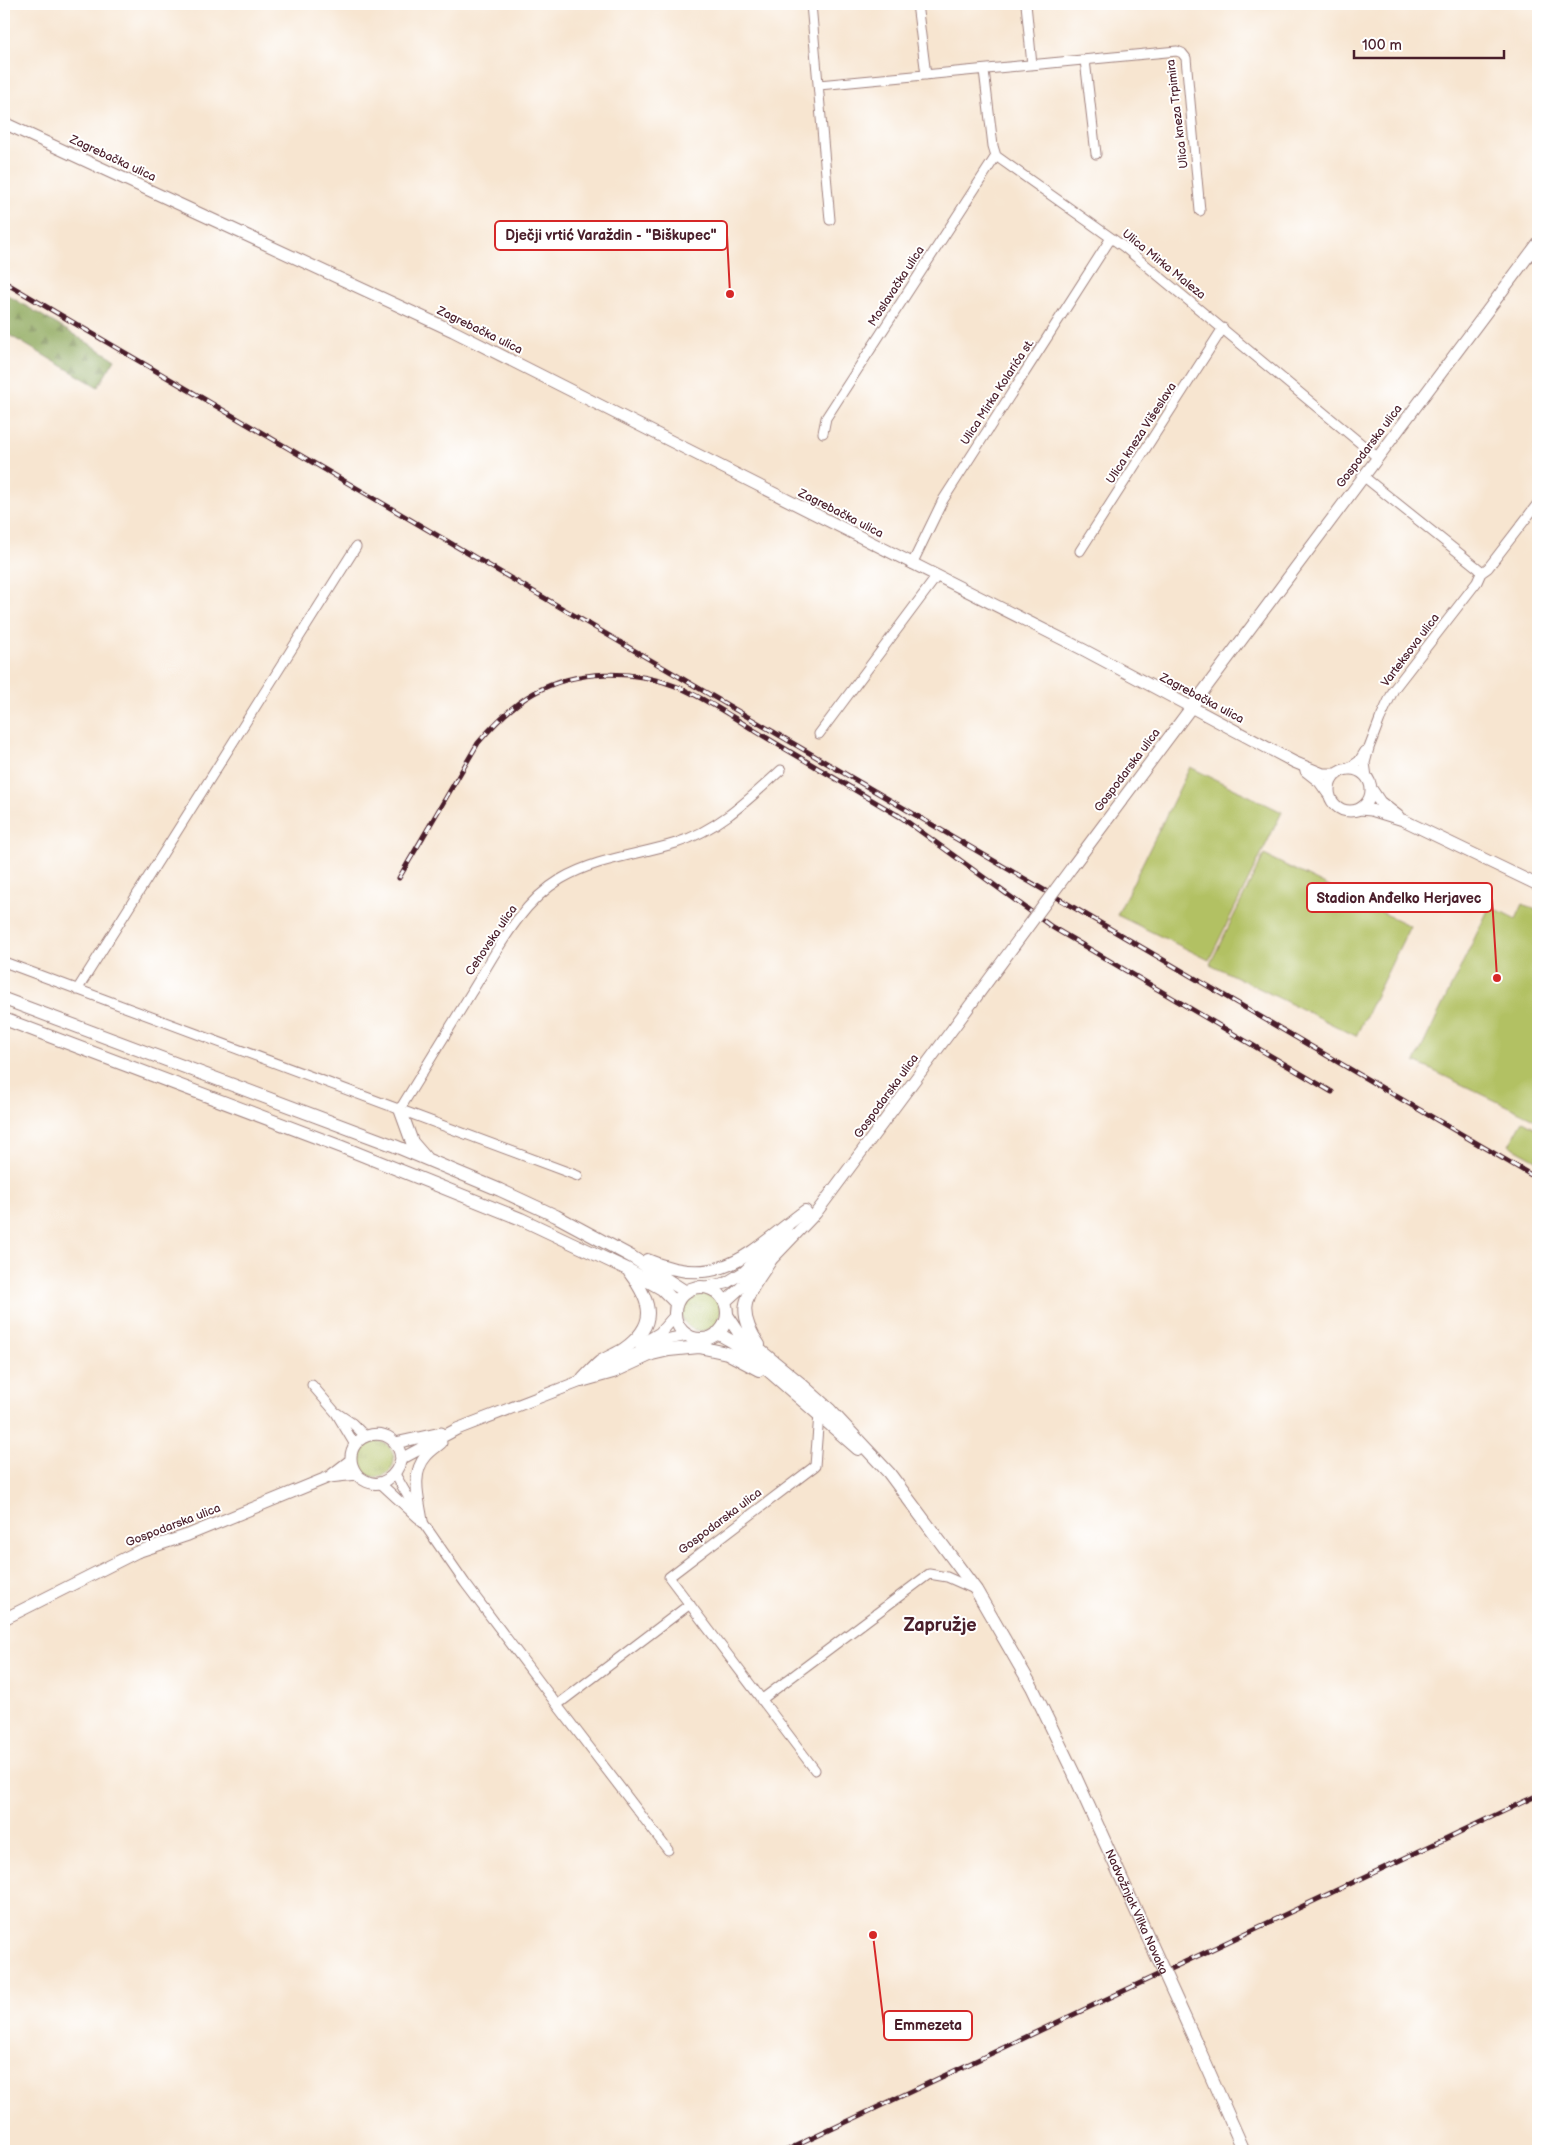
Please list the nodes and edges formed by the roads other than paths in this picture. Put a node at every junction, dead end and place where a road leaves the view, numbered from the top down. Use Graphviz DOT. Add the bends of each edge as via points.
graph roads {
  1 [pos="811,4"];
  2 [pos="918,4"];
  3 [pos="1026,4"];
  4 [pos="1085,60"];
  5 [pos="1032,65"];
  6 [pos="984,70"];
  7 [pos="926,75"];
  8 [pos="819,86"];
  9 [pos="4,123"];
  10 [pos="1096,154"];
  11 [pos="996,156"];
  12 [pos="1200,211"];
  13 [pos="830,220"];
  14 [pos="1111,238"];
  15 [pos="1538,243"];
  16 [pos="1222,328"];
  17 [pos="823,433"];
  18 [pos="1377,457"];
  19 [pos="1363,476"];
  20 [pos="1538,503"];
  21 [pos="356,547"];
  22 [pos="1080,551"];
  23 [pos="912,564"];
  24 [pos="1481,572"];
  25 [pos="937,576"];
  26 [pos="1193,707"];
  27 [pos="818,734"];
  28 [pos="1369,748"];
  29 [pos="1294,762"];
  30 [pos="781,770"];
  31 [pos="1342,772"];
  32 [pos="1367,777"];
  33 [pos="1372,790"];
  34 [pos="1330,796"];
  35 [pos="1360,809"];
  36 [pos="1403,820"];
  37 [pos="1538,885"];
  38 [pos="4,962"];
  39 [pos="77,990"];
  40 [pos="4,999"];
  41 [pos="4,1019"];
  42 [pos="400,1109"];
  43 [pos="426,1158"];
  44 [pos="578,1176"];
  45 [pos="832,1190"];
  46 [pos="805,1211"];
  47 [pos="632,1256"];
  48 [pos="770,1261"];
  49 [pos="627,1269"];
  50 [pos="707,1287"];
  51 [pos="686,1292"];
  52 [pos="725,1302"];
  53 [pos="676,1309"];
  54 [pos="727,1315"];
  55 [pos="717,1333"];
  56 [pos="688,1336"];
  57 [pos="771,1358"];
  58 [pos="610,1366"];
  59 [pos="773,1375"];
  60 [pos="581,1381"];
  61 [pos="312,1385"];
  62 [pos="336,1413"];
  63 [pos="819,1414"];
  64 [pos="457,1429"];
  65 [pos="365,1436"];
  66 [pos="395,1443"];
  67 [pos="355,1445"];
  68 [pos="400,1459"];
  69 [pos="351,1460"];
  70 [pos="357,1474"];
  71 [pos="395,1474"];
  72 [pos="329,1477"];
  73 [pos="380,1483"];
  74 [pos="902,1491"];
  75 [pos="422,1521"];
  76 [pos="976,1590"];
  77 [pos="690,1604"];
  78 [pos="4,1619"];
  79 [pos="761,1700"];
  80 [pos="557,1705"];
  81 [pos="814,1770"];
  82 [pos="668,1850"];
  83 [pos="1244,2151"];
  1 -- 8 [label="street"];
  2 -- 7 [label="street"];
  3 -- 5 [label="street"];
  4 -- 5 [label="street, Ulica kneza Trpimira"];
  4 -- 10 [label="street"];
  4 -- 12 [label="street, Ulica kneza Trpimira" via="1177,51 1184,55"];
  5 -- 6 [label="street, Ulica kneza Trpimira"];
  6 -- 7 [label="street, Ulica kneza Trpimira"];
  6 -- 11 [label="street"];
  7 -- 8 [label="street, Ulica kneza Trpimira"];
  8 -- 13 [label="street"];
  9 -- 23 [label="main road, Zagrebačka ulica" via="453,331"];
  11 -- 14 [label="street, Ulica Mirka Maleza"];
  11 -- 17 [label="street, Moslavačka ulica" via="826,418"];
  14 -- 16 [label="street, Ulica Mirka Maleza"];
  14 -- 23 [label="street, Ulica Mirka Kolarića st." via="943,500"];
  15 -- 18 [label="main road, Gospodarska ulica"];
  16 -- 18 [label="street, Ulica Mirka Maleza"];
  16 -- 22 [label="street, Ulica kneza Višeslava"];
  18 -- 19 [label="main road, Gospodarska ulica"];
  19 -- 24 [label="street"];
  19 -- 26 [label="main road, Gospodarska ulica"];
  20 -- 24 [label="street, Varteksova ulica" via="1488,568"];
  21 -- 39 [label="street"];
  23 -- 25 [label="main road, Zagrebačka ulica"];
  24 -- 28 [label="street, Varteksova ulica" via="1477,582 1394,689"];
  25 -- 26 [label="main road, Zagrebačka ulica"];
  25 -- 27 [label="street"];
  26 -- 29 [label="main road, Zagrebačka ulica"];
  26 -- 45 [label="main road, Gospodarska ulica, bridge"];
  28 -- 31 [label="street, Varteksova ulica" via="1359,761"];
  28 -- 32 [label="street, Varteksova ulica" via="1365,763"];
  29 -- 31 [label="main road, Zagrebačka ulica" via="1323,774"];
  29 -- 34 [label="main road, Zagrebačka ulica" via="1320,782"];
  30 -- 42 [label="street, Cehovska ulica" via="718,824 676,843 579,870 543,893 514,924"];
  31 -- 32 [label="main road, Zagrebačka ulica" via="1358,771"];
  31 -- 34 [label="main road" via="1330,784"];
  32 -- 33 [label="main road, Zagrebačka ulica"];
  33 -- 35 [label="main road" via="1368,802"];
  33 -- 36 [label="main road, Zagrebačka ulica" via="1380,802"];
  34 -- 35 [label="main road, Zagrebačka ulica" via="1342,810"];
  35 -- 36 [label="main road, Zagrebačka ulica"];
  36 -- 37 [label="main road, Zagrebačka ulica"];
  38 -- 39 [label="street"];
  39 -- 42 [label="street"];
  40 -- 43 [label="main road"];
  41 -- 49 [label="main road" via="444,1187"];
  42 -- 43 [label="main road" via="412,1142"];
  42 -- 44 [label="street"];
  43 -- 47 [label="main road" via="556,1216"];
  45 -- 46 [label="main road"];
  45 -- 48 [label="main road, Gospodarska ulica" via="800,1231"];
  46 -- 47 [label="main road" via="752,1253 728,1265 681,1270"];
  46 -- 50 [label="main road" via="744,1272 726,1283"];
  47 -- 51 [label="main road"];
  48 -- 52 [label="main road, Gospodarska ulica"];
  48 -- 57 [label="main road" via="747,1297 745,1312 750,1332"];
  49 -- 53 [label="main road" via="662,1289"];
  49 -- 60 [label="main road" via="646,1297 648,1322 635,1340 601,1361"];
  50 -- 51 [label="main road" via="692,1288"];
  50 -- 52 [label="main road"];
  51 -- 53 [label="main road"];
  52 -- 54 [label="main road"];
  53 -- 56 [label="main road" via="677,1324"];
  53 -- 58 [label="main road" via="660,1333"];
  54 -- 55 [label="main road"];
  54 -- 57 [label="main road" via="740,1333"];
  55 -- 56 [label="main road" via="703,1339"];
  55 -- 59 [label="main road"];
  56 -- 58 [label="main road" via="665,1340"];
  57 -- 74 [label="main road" via="852,1432"];
  58 -- 60 [label="main road"];
  59 -- 60 [label="main road" via="727,1353 699,1347 652,1354 613,1372"];
  59 -- 63 [label="main road"];
  60 -- 64 [label="main road"];
  61 -- 62 [label="street"];
  62 -- 65 [label="street"];
  62 -- 67 [label="street"];
  63 -- 74 [label="main road"];
  63 -- 77 [label="street, Gospodarska ulica" via="815,1466 669,1577"];
  64 -- 66 [label="main road"];
  64 -- 68 [label="main road"];
  64 -- 75 [label="main road" via="425,1456 417,1473 416,1488"];
  65 -- 66 [label="main road" via="382,1434"];
  65 -- 67 [label="main road"];
  66 -- 68 [label="main road"];
  67 -- 69 [label="main road"];
  68 -- 71 [label="main road"];
  69 -- 70 [label="main road"];
  69 -- 72 [label="main road, Gospodarska ulica"];
  70 -- 72 [label="main road, Gospodarska ulica"];
  70 -- 73 [label="main road, Gospodarska ulica" via="371,1483"];
  71 -- 73 [label="main road"];
  71 -- 75 [label="street, Gospodarska ulica"];
  72 -- 78 [label="main road, Gospodarska ulica" via="188,1535 137,1552"];
  73 -- 75 [label="street, Gospodarska ulica"];
  74 -- 76 [label="main road, Nadvožnjak Vilka Novaka"];
  75 -- 80 [label="street, Gospodarska ulica"];
  76 -- 79 [label="street" via="947,1577 929,1574"];
  76 -- 83 [label="main road, Nadvožnjak Vilka Novaka, bridge" via="1032,1687 1075,1776"];
  77 -- 79 [label="street, Gospodarska ulica"];
  77 -- 80 [label="street"];
  79 -- 81 [label="street, Gospodarska ulica"];
  80 -- 82 [label="street, Gospodarska ulica"];
}
